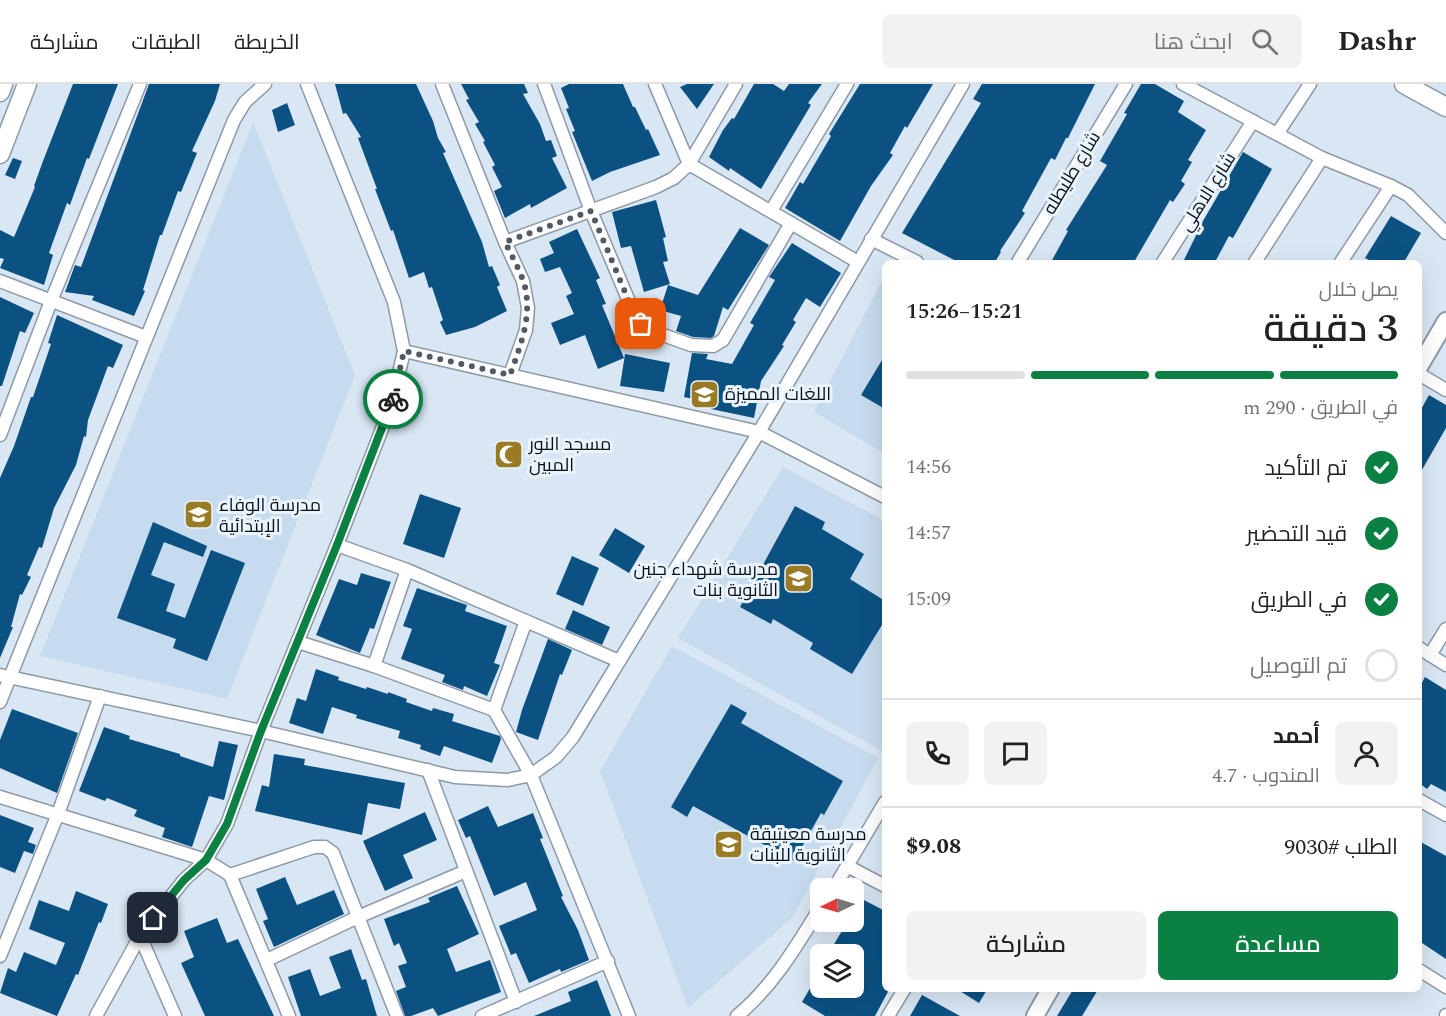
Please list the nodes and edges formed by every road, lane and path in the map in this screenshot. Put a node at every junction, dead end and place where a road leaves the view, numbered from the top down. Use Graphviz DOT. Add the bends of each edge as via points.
graph roads {
  1 [pos="3,84"];
  2 [pos="27,84"];
  3 [pos="140,84"];
  4 [pos="264,84"];
  5 [pos="307,84"];
  6 [pos="442,84"];
  7 [pos="544,84"];
  8 [pos="655,84"];
  9 [pos="736,84"];
  10 [pos="847,84"];
  11 [pos="963,84"];
  12 [pos="1126,84"];
  13 [pos="1183,84"];
  14 [pos="1310,84"];
  15 [pos="1404,84"];
  16 [pos="0,92"];
  17 [pos="1446,106"];
  18 [pos="1252,121"];
  19 [pos="1277,134"];
  20 [pos="0,154"];
  21 [pos="1322,158"];
  22 [pos="689,164"];
  23 [pos="1391,186"];
  24 [pos="591,211"];
  25 [pos="771,211"];
  26 [pos="791,223"];
  27 [pos="1446,233"];
  28 [pos="871,239"];
  29 [pos="505,242"];
  30 [pos="913,260"];
  31 [pos="1019,260"];
  32 [pos="1164,260"];
  33 [pos="1261,260"];
  34 [pos="1342,260"];
  35 [pos="858,262"];
  36 [pos="0,281"];
  37 [pos="51,301"];
  38 [pos="1446,321"];
  39 [pos="146,338"];
  40 [pos="404,351"];
  41 [pos="1422,357"];
  42 [pos="510,375"];
  43 [pos="1422,376"];
  44 [pos="1446,390"];
  45 [pos="759,432"];
  46 [pos="0,435"];
  47 [pos="882,495"];
  48 [pos="337,545"];
  49 [pos="407,570"];
  50 [pos="526,621"];
  51 [pos="1446,629"];
  52 [pos="298,642"];
  53 [pos="1422,650"];
  54 [pos="1430,656"];
  55 [pos="619,662"];
  56 [pos="1446,665"];
  57 [pos="374,666"];
  58 [pos="5,676"];
  59 [pos="100,696"];
  60 [pos="0,702"];
  61 [pos="494,710"];
  62 [pos="261,731"];
  63 [pos="428,770"];
  64 [pos="531,775"];
  65 [pos="0,797"];
  66 [pos="1422,802"];
  67 [pos="882,806"];
  68 [pos="58,813"];
  69 [pos="1446,815"];
  70 [pos="206,860"];
  71 [pos="847,866"];
  72 [pos="466,871"];
  73 [pos="230,875"];
  74 [pos="840,878"];
  75 [pos="882,884"];
  76 [pos="358,917"];
  77 [pos="810,924"];
  78 [pos="140,936"];
  79 [pos="0,956"];
  80 [pos="267,960"];
  81 [pos="608,961"];
  82 [pos="1422,972"];
  83 [pos="1446,987"];
  84 [pos="902,992"];
  85 [pos="1049,992"];
  86 [pos="516,1002"];
  87 [pos="96,1016"];
  88 [pos="176,1016"];
  89 [pos="289,1016"];
  90 [pos="396,1016"];
  91 [pos="482,1016"];
  92 [pos="629,1016"];
  93 [pos="737,1016"];
  94 [pos="888,1016"];
  95 [pos="1035,1016"];
  1 -- 16 [label="main road"];
  2 -- 20 [label="main road"];
  3 -- 37 [label="street"];
  4 -- 39 [label="street" via="245,102 234,120"];
  5 -- 40 [label="street" via="394,302"];
  6 -- 29 [label="street"];
  7 -- 24 [label="street"];
  8 -- 22 [label="street"];
  9 -- 22 [label="street"];
  10 -- 25 [label="street"];
  11 -- 28 [label="street"];
  12 -- 31 [label="street, شارع طليطله"];
  13 -- 18 [label="street"];
  14 -- 19 [label="street"];
  15 -- 17 [label="main road"];
  18 -- 19 [label="street"];
  18 -- 32 [label="street, شارع الاهلي"];
  19 -- 21 [label="street"];
  21 -- 23 [label="street"];
  21 -- 33 [label="street"];
  22 -- 24 [label="street" via="656,187"];
  22 -- 25 [label="street"];
  23 -- 27 [label="street" via="1408,195"];
  23 -- 34 [label="street"];
  24 -- 26 [label="street" via="641,324 690,345 713,345 723,340"];
  24 -- 29 [label="street"];
  25 -- 26 [label="street"];
  26 -- 35 [label="street"];
  28 -- 30 [label="street"];
  28 -- 35 [label="street"];
  29 -- 42 [label="street" via="523,281 528,308 526,330"];
  35 -- 45 [label="street"];
  36 -- 37 [label="street"];
  37 -- 39 [label="street"];
  37 -- 46 [label="street"];
  38 -- 41 [label="main road"];
  39 -- 58 [label="street"];
  40 -- 42 [label="street"];
  40 -- 48 [label="street" via="392,403"];
  42 -- 45 [label="street"];
  43 -- 44 [label="street"];
  45 -- 47 [label="street"];
  45 -- 55 [label="street"];
  48 -- 49 [label="street"];
  48 -- 52 [label="street"];
  49 -- 50 [label="street"];
  49 -- 57 [label="street"];
  50 -- 55 [label="street"];
  50 -- 61 [label="street"];
  51 -- 54 [label="street"];
  52 -- 57 [label="street"];
  52 -- 62 [label="street"];
  53 -- 54 [label="street"];
  54 -- 56 [label="street"];
  55 -- 64 [label="street" via="573,737 556,757"];
  57 -- 61 [label="street"];
  58 -- 59 [label="street"];
  58 -- 60 [label="street"];
  59 -- 62 [label="street"];
  59 -- 68 [label="street"];
  61 -- 64 [label="street"];
  62 -- 63 [label="street"];
  62 -- 70 [label="street" via="227,824"];
  63 -- 64 [label="street" via="482,780"];
  63 -- 72 [label="street"];
  64 -- 81 [label="street"];
  65 -- 68 [label="street"];
  66 -- 69 [label="street"];
  67 -- 71 [label="street"];
  68 -- 70 [label="street"];
  68 -- 79 [label="street"];
  70 -- 73 [label="street"];
  70 -- 78 [label="street" via="184,880"];
  71 -- 74 [label="street"];
  71 -- 75 [label="street"];
  72 -- 76 [label="street"];
  72 -- 86 [label="street"];
  73 -- 76 [label="street" via="314,847 325,847 333,853"];
  73 -- 80 [label="street"];
  76 -- 80 [label="street"];
  76 -- 90 [label="street"];
  77 -- 93 [label="street" via="780,972"];
  78 -- 87 [label="street"];
  78 -- 88 [label="street"];
  80 -- 89 [label="street"];
  81 -- 86 [label="street"];
  81 -- 92 [label="street"];
  82 -- 83 [label="street"];
  84 -- 94 [label="street"];
  85 -- 95 [label="main road"];
  86 -- 91 [label="street"];
}
